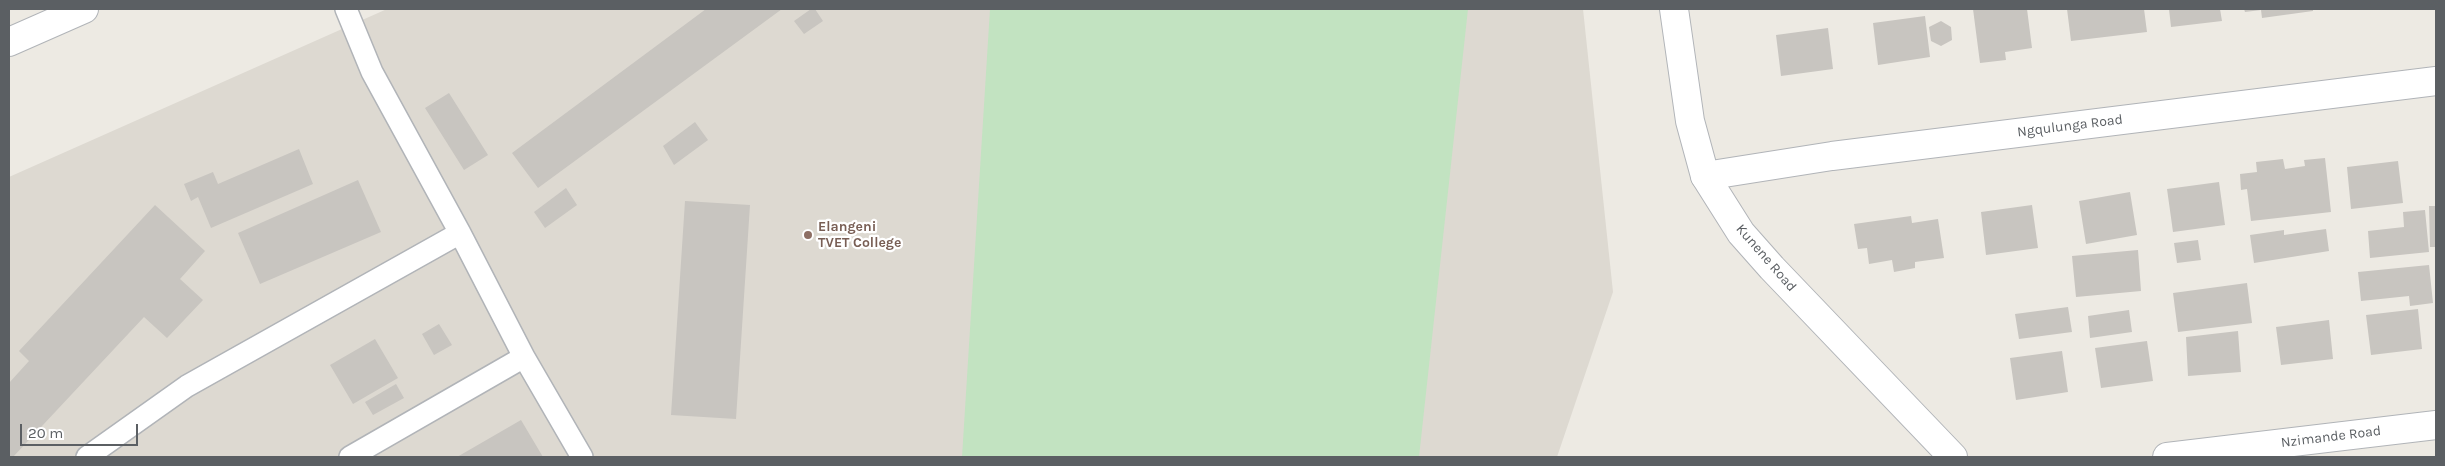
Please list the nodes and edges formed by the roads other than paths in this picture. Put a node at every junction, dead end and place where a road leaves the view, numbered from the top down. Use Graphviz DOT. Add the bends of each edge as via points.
graph roads {
  1 [pos="84,9"];
  2 [pos="346,9"];
  3 [pos="1674,9"];
  4 [pos="9,42"];
  5 [pos="2436,81"];
  6 [pos="1705,176"];
  7 [pos="460,233"];
  8 [pos="524,357"];
  9 [pos="2436,425"];
  10 [pos="87,457"];
  11 [pos="350,457"];
  12 [pos="582,457"];
  13 [pos="1953,457"];
  14 [pos="2167,457"];
  1 -- 4 [label="street"];
  2 -- 7 [label="lane" via="372,72"];
  3 -- 6 [label="street, Kunene Road" via="1690,121"];
  5 -- 6 [label="street, Ngqulunga Road" via="1832,156"];
  6 -- 13 [label="street, Kunene Road" via="1741,233"];
  7 -- 8 [label="lane"];
  7 -- 10 [label="lane" via="187,386"];
  8 -- 11 [label="lane"];
  8 -- 12 [label="lane"];
  9 -- 14 [label="street, Nzimande Road"];
}
